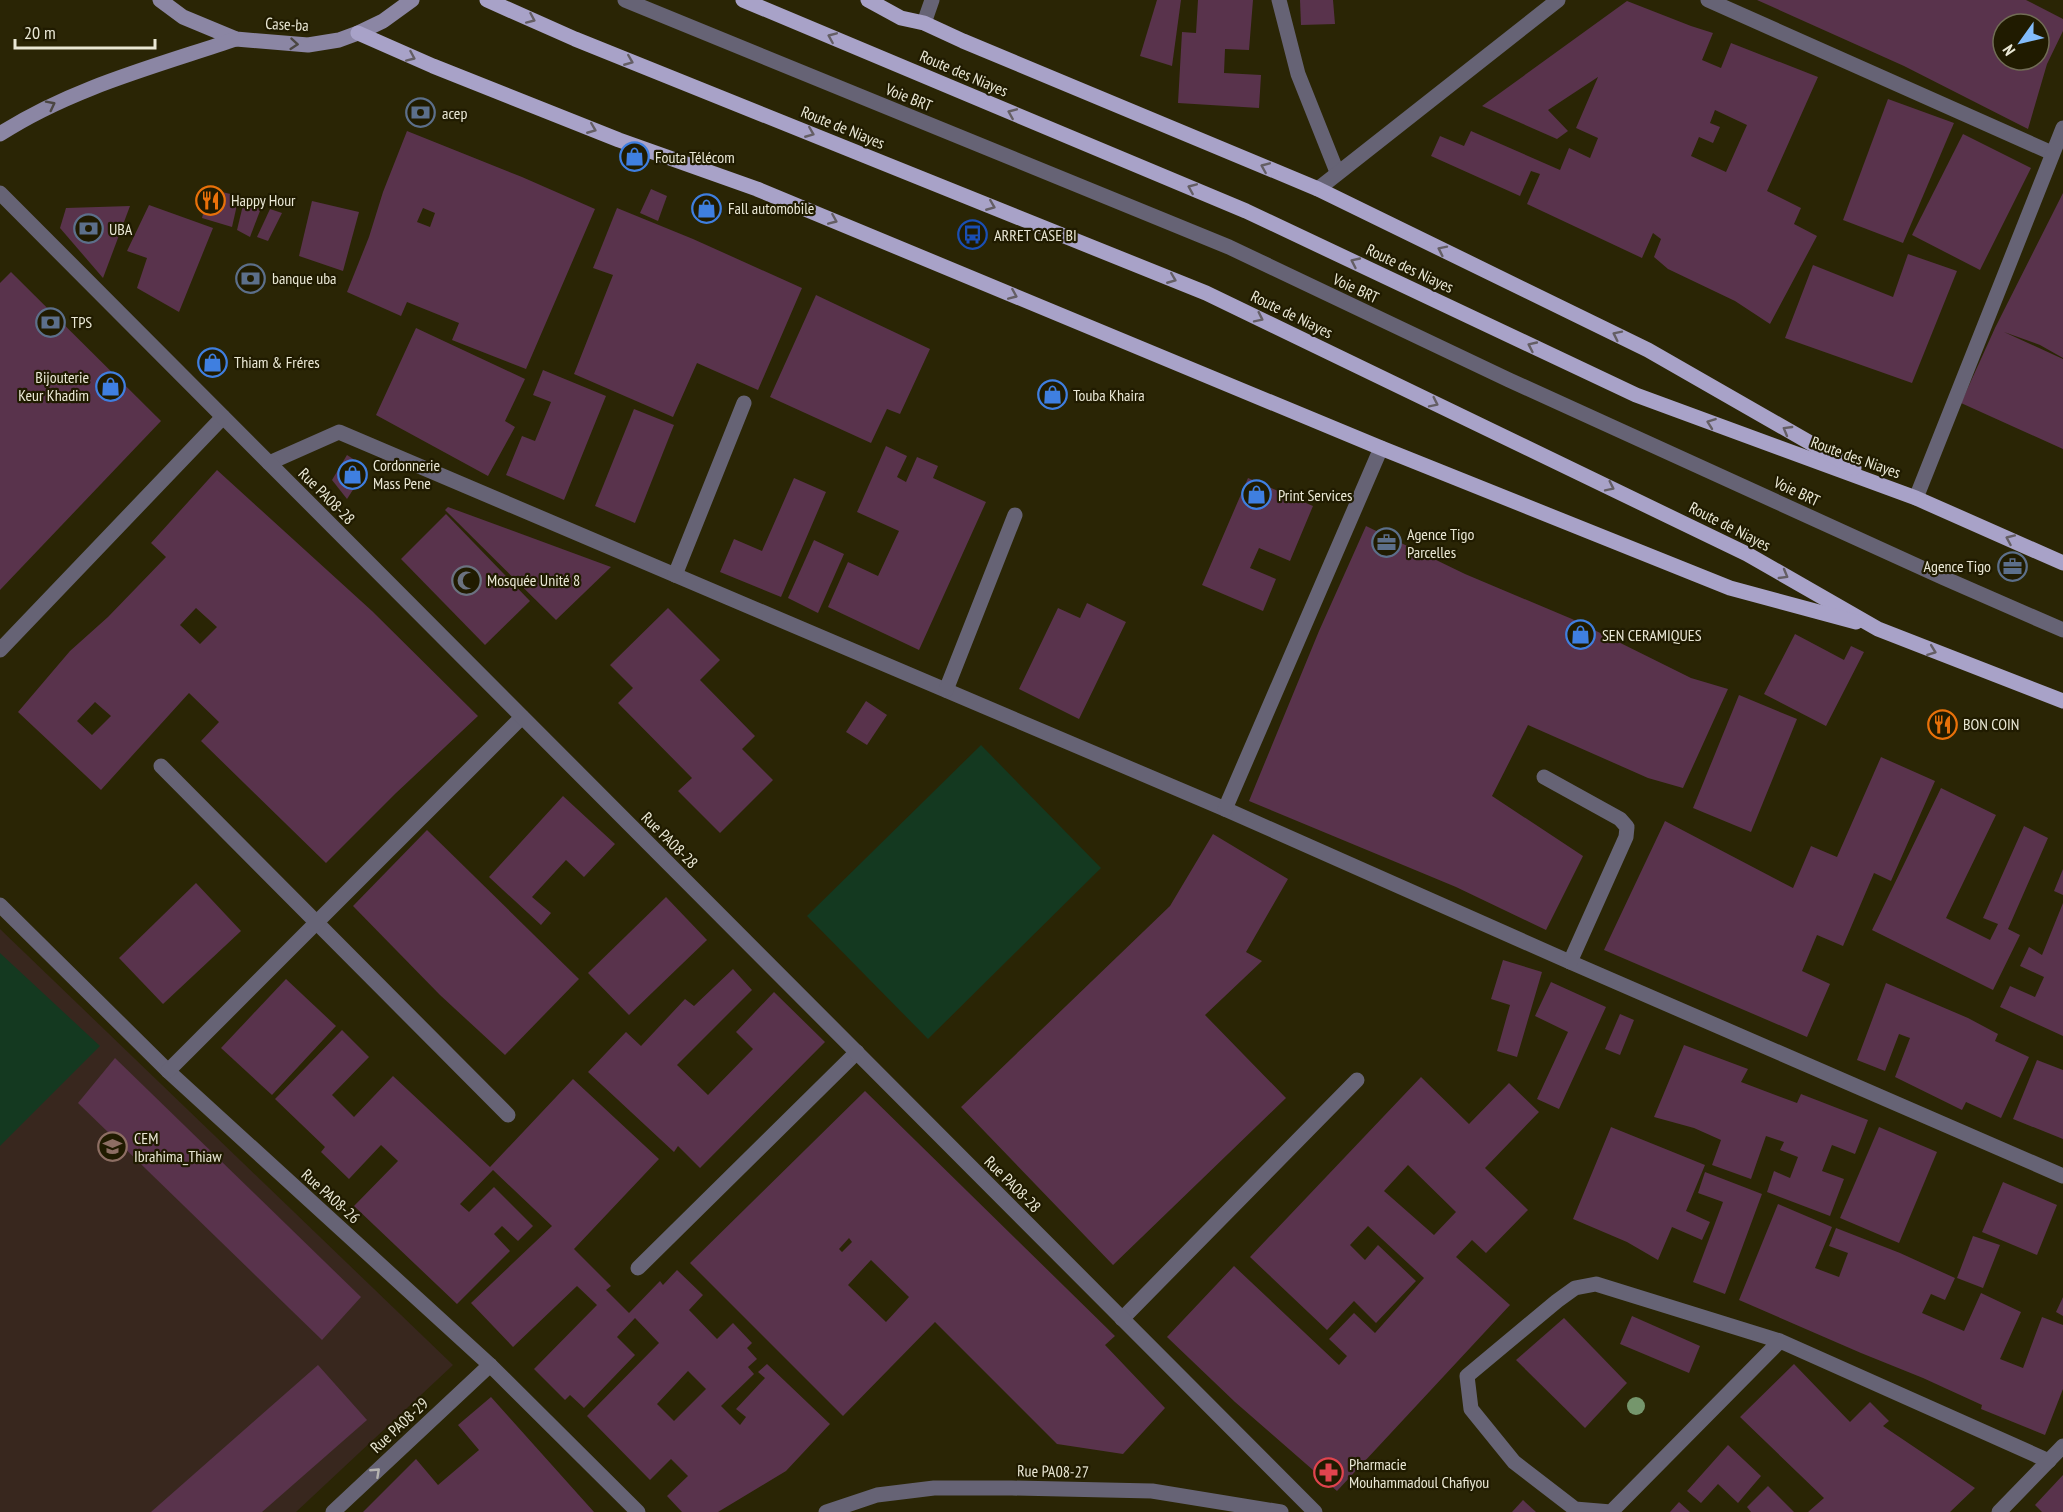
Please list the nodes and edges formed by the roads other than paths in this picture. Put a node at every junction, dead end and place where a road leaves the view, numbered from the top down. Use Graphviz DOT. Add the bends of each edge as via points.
graph roads {
  1 [pos="160,0"];
  2 [pos="412,0"];
  3 [pos="488,0"];
  4 [pos="625,0"];
  5 [pos="743,0"];
  6 [pos="868,0"];
  7 [pos="932,0"];
  8 [pos="1279,0"];
  9 [pos="1558,0"];
  10 [pos="1708,0"];
  11 [pos="924,23"];
  12 [pos="358,33"];
  13 [pos="236,39"];
  14 [pos="2063,128"];
  15 [pos="0,134"];
  16 [pos="2052,153"];
  17 [pos="1337,172"];
  18 [pos="1318,189"];
  19 [pos="0,193"];
  20 [pos="744,403"];
  21 [pos="223,417"];
  22 [pos="1381,448"];
  23 [pos="269,463"];
  24 [pos="1893,490"];
  25 [pos="1916,498"];
  26 [pos="1015,515"];
  27 [pos="2063,563"];
  28 [pos="675,575"];
  29 [pos="1878,628"];
  30 [pos="2063,630"];
  31 [pos="0,650"];
  32 [pos="946,690"];
  33 [pos="2063,701"];
  34 [pos="522,717"];
  35 [pos="161,766"];
  36 [pos="1544,777"];
  37 [pos="1225,809"];
  38 [pos="0,905"];
  39 [pos="316,923"];
  40 [pos="1570,962"];
  41 [pos="857,1052"];
  42 [pos="168,1071"];
  43 [pos="1357,1080"];
  44 [pos="508,1115"];
  45 [pos="2063,1176"];
  46 [pos="638,1268"];
  47 [pos="1122,1319"];
  48 [pos="1780,1341"];
  49 [pos="490,1365"];
  50 [pos="2063,1446"];
  51 [pos="2049,1461"];
  52 [pos="333,1512"];
  53 [pos="638,1512"];
  54 [pos="826,1512"];
  55 [pos="1281,1512"];
  56 [pos="1315,1512"];
  57 [pos="1999,1512"];
  1 -- 13 [label="main road, Case-ba" via="183,17"];
  2 -- 12 [label="main road, Case-ba"];
  3 -- 29 [label="main road, Route de Niayes, one-way" via="575,39 1206,293 1747,554"];
  4 -- 30 [label="street, Voie BRT" via="1229,248 1520,385"];
  24 -- 5 [label="main road, Route des Niayes, one-way" via="1636,395 1246,211"];
  6 -- 11 [label="main road" via="901,18"];
  7 -- 11 [label="street"];
  8 -- 17 [label="street" via="1298,74"];
  9 -- 17 [label="street"];
  10 -- 16 [label="street"];
  18 -- 11 [label="main road, one-way"];
  13 -- 12 [label="main road, Case-ba, one-way" via="308,45"];
  12 -- 22 [label="main road, one-way" via="619,140 757,189"];
  15 -- 13 [label="main road, one-way" via="68,97"];
  14 -- 16 [label="street"];
  16 -- 25 [label="street"];
  17 -- 18 [label="street"];
  24 -- 18 [label="main road, one-way" via="1648,350"];
  19 -- 21 [label="street, Rue PA08-28"];
  20 -- 28 [label="street"];
  21 -- 23 [label="street, Rue PA08-28"];
  21 -- 31 [label="street"];
  22 -- 29 [label="main road" via="1730,588"];
  22 -- 37 [label="street"];
  23 -- 28 [label="street" via="339,432"];
  23 -- 34 [label="street, Rue PA08-28"];
  24 -- 25 [label="main road, Route des Niayes"];
  27 -- 25 [label="main road, Route des Niayes, one-way"];
  26 -- 32 [label="street"];
  28 -- 32 [label="street"];
  29 -- 33 [label="main road, Route de Niayes, one-way"];
  32 -- 37 [label="street"];
  34 -- 39 [label="street"];
  34 -- 41 [label="street, Rue PA08-28"];
  35 -- 39 [label="street"];
  36 -- 40 [label="street" via="1620,819 1627,827"];
  37 -- 40 [label="street"];
  38 -- 42 [label="street, Rue PA08-26"];
  39 -- 42 [label="street"];
  39 -- 44 [label="street"];
  40 -- 45 [label="street"];
  41 -- 46 [label="street"];
  41 -- 47 [label="street, Rue PA08-28"];
  42 -- 49 [label="street, Rue PA08-26"];
  43 -- 47 [label="street"];
  47 -- 56 [label="street, Rue PA08-28"];
  48 -- 48 [label="street" via="1611,1512 1575,1509 1514,1462 1471,1408 1467,1376 1575,1288 1596,1284"];
  48 -- 51 [label="street"];
  52 -- 49 [label="street, Rue PA08-29, one-way"];
  49 -- 53 [label="street, Rue PA08-26"];
  50 -- 51 [label="street"];
  51 -- 57 [label="street"];
  54 -- 55 [label="street, Rue PA08-27" via="877,1495 934,1488 1152,1491"];
}
